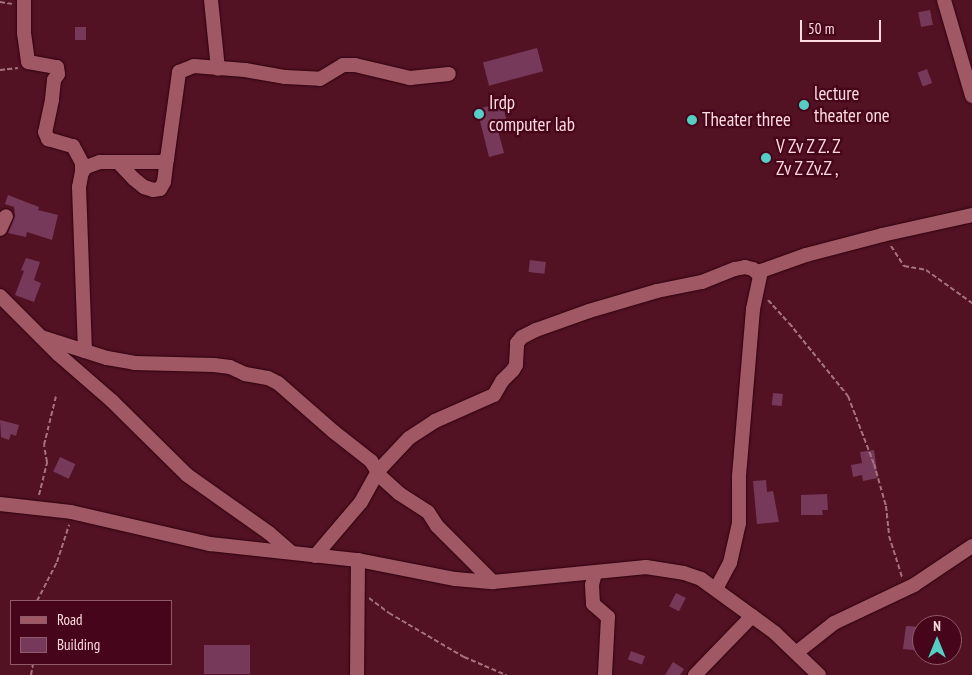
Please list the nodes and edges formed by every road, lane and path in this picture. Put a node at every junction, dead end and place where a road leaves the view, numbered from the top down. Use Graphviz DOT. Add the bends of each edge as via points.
graph roads {
  1 [pos="24,0"];
  2 [pos="211,0"];
  3 [pos="944,0"];
  4 [pos="28,62"];
  5 [pos="218,69"];
  6 [pos="0,70"];
  7 [pos="449,74"];
  8 [pos="972,96"];
  9 [pos="167,159"];
  10 [pos="118,162"];
  11 [pos="82,172"];
  12 [pos="972,215"];
  13 [pos="6,216"];
  14 [pos="0,229"];
  15 [pos="882,235"];
  16 [pos="758,280"];
  17 [pos="0,296"];
  18 [pos="972,303"];
  19 [pos="42,337"];
  20 [pos="85,351"];
  21 [pos="56,396"];
  22 [pos="378,471"];
  23 [pos="0,504"];
  24 [pos="36,508"];
  25 [pos="72,512"];
  26 [pos="972,546"];
  27 [pos="292,552"];
  28 [pos="315,556"];
  29 [pos="358,560"];
  30 [pos="595,573"];
  31 [pos="493,582"];
  32 [pos="716,588"];
  33 [pos="359,589"];
  34 [pos="906,589"];
  35 [pos="38,600"];
  36 [pos="752,616"];
  37 [pos="796,653"];
  38 [pos="357,675"];
  39 [pos="506,675"];
  40 [pos="605,675"];
  41 [pos="695,675"];
  42 [pos="819,675"];
  1 -- 4 [label="street"];
  2 -- 5 [label="street"];
  3 -- 8 [label="street"];
  4 -- 6 [label="path" via="22,68"];
  4 -- 11 [label="street" via="57,67 45,132 48,138 72,146 82,163"];
  5 -- 7 [label="street" via="311,79 326,76 343,65 410,78"];
  5 -- 9 [label="street" via="194,66 179,72"];
  9 -- 10 [label="street" via="161,162"];
  9 -- 10 [label="street" via="164,182 160,189 153,190 134,179"];
  10 -- 11 [label="street" via="100,162"];
  11 -- 20 [label="street" via="79,187"];
  12 -- 15 [label="street"];
  13 -- 14 [label="street"];
  15 -- 16 [label="street" via="764,269"];
  15 -- 18 [label="path" via="904,266 926,270"];
  16 -- 22 [label="street" via="753,269 735,269 702,282 657,291 536,330 517,343 516,365 494,395 423,428 396,450"];
  16 -- 32 [label="street" via="739,476 739,523 730,563"];
  16 -- 34 [label="path" via="769,302 848,396 874,464 886,506 889,536"];
  17 -- 19 [label="street"];
  19 -- 20 [label="street"];
  19 -- 27 [label="street" via="187,475 269,532"];
  20 -- 22 [label="street" via="134,363 230,367 244,374 268,378 371,460"];
  21 -- 24 [label="path" via="44,445 47,462"];
  22 -- 28 [label="street" via="361,502"];
  22 -- 31 [label="street" via="400,494 428,512 437,526"];
  23 -- 24 [label="street"];
  24 -- 25 [label="street"];
  25 -- 27 [label="street" via="210,544"];
  25 -- 35 [label="path" via="57,562"];
  26 -- 34 [label="street"];
  27 -- 28 [label="street"];
  28 -- 29 [label="street"];
  29 -- 31 [label="street" via="455,579"];
  29 -- 33 [label="street"];
  30 -- 31 [label="street"];
  30 -- 32 [label="street" via="646,567 684,573"];
  30 -- 40 [label="street" via="592,585 594,604 608,617"];
  32 -- 36 [label="street"];
  33 -- 38 [label="street"];
  33 -- 39 [label="path" via="389,613 464,657"];
  34 -- 37 [label="street" via="834,623"];
  36 -- 37 [label="street"];
  36 -- 41 [label="street"];
  37 -- 42 [label="street"];
}
